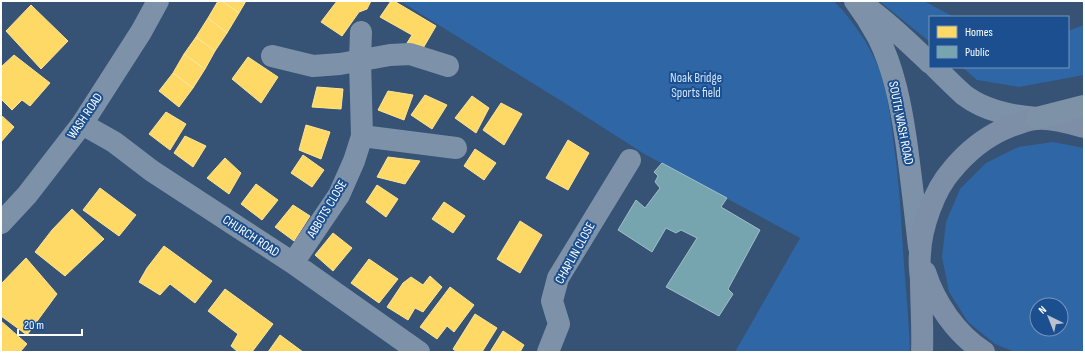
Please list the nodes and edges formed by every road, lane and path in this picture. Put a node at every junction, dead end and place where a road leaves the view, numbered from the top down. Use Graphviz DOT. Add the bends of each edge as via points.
graph roads {
  1 [pos="158,1"];
  2 [pos="856,1"];
  3 [pos="361,32"];
  4 [pos="272,56"];
  5 [pos="360,60"];
  6 [pos="929,62"];
  7 [pos="448,66"];
  8 [pos="935,68"];
  9 [pos="1084,106"];
  10 [pos="1037,118"];
  11 [pos="82,124"];
  12 [pos="1084,127"];
  13 [pos="362,136"];
  14 [pos="456,148"];
  15 [pos="630,160"];
  16 [pos="1,223"];
  17 [pos="920,254"];
  18 [pos="293,263"];
  19 [pos="419,352"];
  20 [pos="548,352"];
  21 [pos="922,352"];
  22 [pos="984,352"];
  1 -- 11 [label="street, WASH ROAD"];
  2 -- 6 [label="street, SOUTH WASH ROAD" via="875,13"];
  2 -- 17 [label="street, SOUTH WASH ROAD" via="879,38 895,84 908,154"];
  3 -- 5 [label="street, ABBOTS CLOSE"];
  4 -- 5 [label="street" via="314,66"];
  5 -- 7 [label="street" via="410,54"];
  5 -- 13 [label="street, ABBOTS CLOSE"];
  8 -- 10 [label="street" via="979,104 1002,114"];
  9 -- 10 [label="highway"];
  10 -- 12 [label="main road" via="1060,120"];
  10 -- 17 [label="main road" via="1017,123 996,133 980,143 951,170 930,209"];
  11 -- 16 [label="street, WASH ROAD" via="28,195"];
  11 -- 18 [label="street, CHURCH ROAD" via="114,142 152,171"];
  13 -- 14 [label="street"];
  13 -- 18 [label="street, ABBOTS CLOSE" via="339,195"];
  15 -- 20 [label="street, CHAPLIN CLOSE" via="558,278 552,301 559,324"];
  17 -- 21 [label="main road"];
  17 -- 22 [label="main road" via="932,293 941,307 964,337"];
  18 -- 19 [label="street, CHURCH ROAD"];
}
